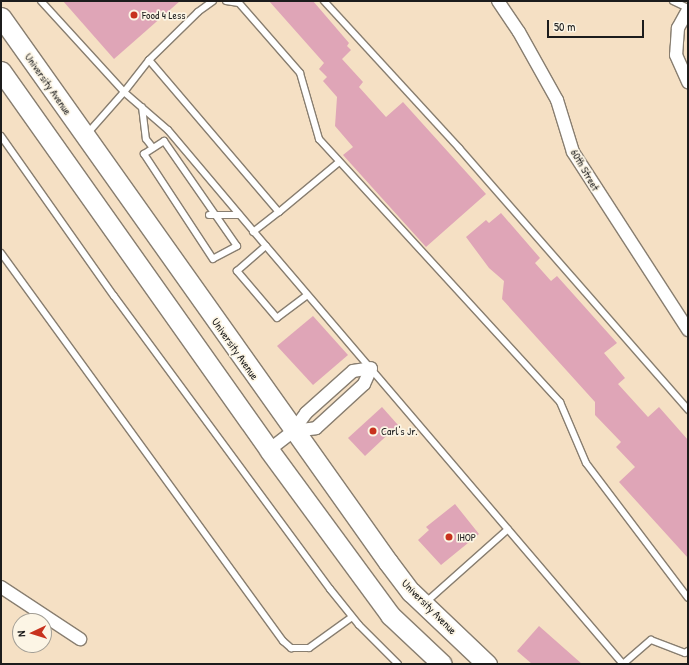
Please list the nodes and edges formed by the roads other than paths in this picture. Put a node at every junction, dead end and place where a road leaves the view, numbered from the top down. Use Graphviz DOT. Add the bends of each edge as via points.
graph roads {
  1 [pos="41,1"];
  2 [pos="213,1"];
  3 [pos="226,1"];
  4 [pos="324,1"];
  5 [pos="498,1"];
  6 [pos="673,1"];
  7 [pos="688,9"];
  8 [pos="1,17"];
  9 [pos="149,60"];
  10 [pos="1,71"];
  11 [pos="688,82"];
  12 [pos="124,92"];
  13 [pos="142,107"];
  14 [pos="1,136"];
  15 [pos="85,137"];
  16 [pos="153,148"];
  17 [pos="340,162"];
  18 [pos="279,212"];
  19 [pos="212,215"];
  20 [pos="239,215"];
  21 [pos="254,232"];
  22 [pos="234,241"];
  23 [pos="227,242"];
  24 [pos="212,243"];
  25 [pos="204,244"];
  26 [pos="266,246"];
  27 [pos="1,253"];
  28 [pos="306,296"];
  29 [pos="688,330"];
  30 [pos="371,368"];
  31 [pos="688,410"];
  32 [pos="293,431"];
  33 [pos="268,449"];
  34 [pos="508,529"];
  35 [pos="1,587"];
  36 [pos="688,598"];
  37 [pos="424,604"];
  38 [pos="352,617"];
  39 [pos="80,639"];
  40 [pos="688,651"];
  41 [pos="398,664"];
  42 [pos="442,664"];
  43 [pos="487,664"];
  44 [pos="623,664"];
  1 -- 12 [label="lane"];
  2 -- 9 [label="lane" via="198,12"];
  3 -- 17 [label="lane" via="239,3 300,72 319,139"];
  4 -- 31 [label="lane" via="460,148"];
  5 -- 29 [label="street, 60th Street" via="519,32 557,100 573,152"];
  6 -- 7 [label="lane"];
  7 -- 11 [label="street" via="678,28 676,55"];
  8 -- 15 [label="main road, University Avenue"];
  9 -- 12 [label="lane"];
  9 -- 18 [label="lane"];
  10 -- 33 [label="main road"];
  12 -- 13 [label="lane"];
  12 -- 15 [label="lane"];
  13 -- 16 [label="lane" via="146,139"];
  13 -- 20 [label="lane" via="168,130"];
  14 -- 38 [label="lane" via="196,409"];
  15 -- 32 [label="main road, University Avenue"];
  16 -- 19 [label="lane" via="164,141 175,162"];
  16 -- 25 [label="lane" via="144,154 163,178 199,232"];
  17 -- 18 [label="lane"];
  17 -- 36 [label="lane" via="560,402 586,463"];
  18 -- 21 [label="lane"];
  19 -- 20 [label="lane"];
  19 -- 22 [label="lane"];
  20 -- 21 [label="lane"];
  21 -- 26 [label="lane"];
  22 -- 23 [label="lane"];
  22 -- 25 [label="lane" via="237,246 214,259"];
  24 -- 25 [label="lane"];
  26 -- 28 [label="lane"];
  26 -- 28 [label="lane" via="237,271 277,318"];
  27 -- 38 [label="lane" via="283,641 291,648 308,648"];
  28 -- 30 [label="lane"];
  30 -- 32 [label="street" via="353,371 306,413"];
  30 -- 32 [label="street" via="364,384 316,428"];
  30 -- 34 [label="lane"];
  32 -- 33 [label="street"];
  32 -- 37 [label="main road, University Avenue" via="388,562"];
  33 -- 42 [label="main road" via="390,615"];
  34 -- 37 [label="lane"];
  34 -- 44 [label="lane"];
  35 -- 39 [label="street"];
  37 -- 43 [label="main road, University Avenue"];
  38 -- 41 [label="lane"];
  40 -- 44 [label="lane" via="685,653 651,640"];
}
